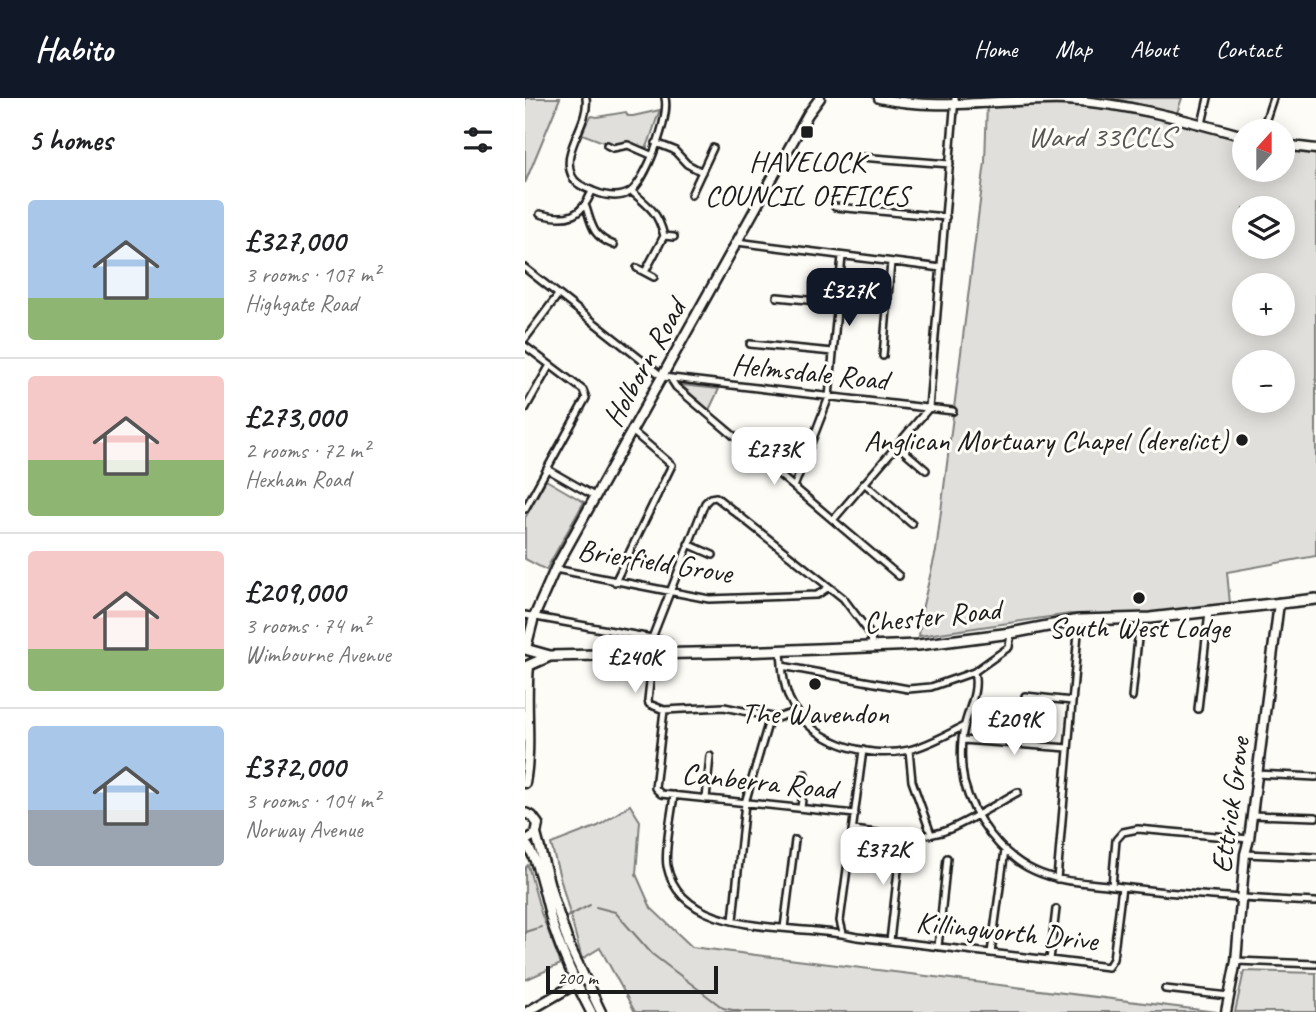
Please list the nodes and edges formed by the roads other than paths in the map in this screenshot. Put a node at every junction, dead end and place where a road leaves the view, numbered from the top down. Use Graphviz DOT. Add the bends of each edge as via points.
graph roads {
  1 [pos="586,98"];
  2 [pos="665,98"];
  3 [pos="880,98"];
  4 [pos="1208,98"];
  5 [pos="1273,98"];
  6 [pos="1029,99"];
  7 [pos="816,100"];
  8 [pos="955,100"];
  9 [pos="1266,119"];
  10 [pos="1202,124"];
  11 [pos="1232,132"];
  12 [pos="656,143"];
  13 [pos="607,145"];
  14 [pos="1295,146"];
  15 [pos="713,148"];
  16 [pos="1316,149"];
  17 [pos="651,155"];
  18 [pos="860,157"];
  19 [pos="950,164"];
  20 [pos="702,172"];
  21 [pos="592,191"];
  22 [pos="631,191"];
  23 [pos="691,195"];
  24 [pos="586,206"];
  25 [pos="835,207"];
  26 [pos="540,214"];
  27 [pos="946,217"];
  28 [pos="664,236"];
  29 [pos="674,237"];
  30 [pos="737,242"];
  31 [pos="614,245"];
  32 [pos="842,256"];
  33 [pos="891,262"];
  34 [pos="525,268"];
  35 [pos="637,268"];
  36 [pos="941,268"];
  37 [pos="645,272"];
  38 [pos="654,277"];
  39 [pos="558,295"];
  40 [pos="777,297"];
  41 [pos="838,303"];
  42 [pos="525,339"];
  43 [pos="750,344"];
  44 [pos="525,346"];
  45 [pos="833,352"];
  46 [pos="883,356"];
  47 [pos="549,365"];
  48 [pos="667,378"];
  49 [pos="829,397"];
  50 [pos="929,408"];
  51 [pos="525,409"];
  52 [pos="953,411"];
  53 [pos="632,431"];
  54 [pos="897,445"];
  55 [pos="547,469"];
  56 [pos="926,470"];
  57 [pos="864,483"];
  58 [pos="793,486"];
  59 [pos="596,497"];
  60 [pos="525,509"];
  61 [pos="833,520"];
  62 [pos="912,524"];
  63 [pos="688,544"];
  64 [pos="713,555"];
  65 [pos="555,569"];
  66 [pos="899,576"];
  67 [pos="615,582"];
  68 [pos="829,587"];
  69 [pos="661,591"];
  70 [pos="672,593"];
  71 [pos="1316,599"];
  72 [pos="1279,603"];
  73 [pos="664,604"];
  74 [pos="1209,611"];
  75 [pos="530,616"];
  76 [pos="1140,619"];
  77 [pos="1079,620"];
  78 [pos="1011,633"];
  79 [pos="652,638"];
  80 [pos="668,641"];
  81 [pos="872,648"];
  82 [pos="528,649"];
  83 [pos="781,650"];
  84 [pos="653,654"];
  85 [pos="550,656"];
  86 [pos="529,665"];
  87 [pos="782,666"];
  88 [pos="974,672"];
  89 [pos="1025,696"];
  90 [pos="1132,697"];
  91 [pos="1072,701"];
  92 [pos="1198,709"];
  93 [pos="664,710"];
  94 [pos="797,711"];
  95 [pos="770,717"];
  96 [pos="965,725"];
  97 [pos="963,740"];
  98 [pos="1068,748"];
  99 [pos="863,750"];
  100 [pos="909,750"];
  101 [pos="710,756"];
  102 [pos="805,774"];
  103 [pos="1257,774"];
  104 [pos="1316,778"];
  105 [pos="525,783"];
  106 [pos="1018,792"];
  107 [pos="674,795"];
  108 [pos="706,799"];
  109 [pos="745,803"];
  110 [pos="800,808"];
  111 [pos="526,812"];
  112 [pos="978,813"];
  113 [pos="855,814"];
  114 [pos="1251,816"];
  115 [pos="1316,817"];
  116 [pos="852,831"];
  117 [pos="536,834"];
  118 [pos="931,834"];
  119 [pos="902,835"];
  120 [pos="1249,839"];
  121 [pos="795,840"];
  122 [pos="525,842"];
  123 [pos="1005,850"];
  124 [pos="1245,854"];
  125 [pos="1316,857"];
  126 [pos="947,858"];
  127 [pos="1057,879"];
  128 [pos="1112,886"];
  129 [pos="1122,887"];
  130 [pos="1241,898"];
  131 [pos="1316,902"];
  132 [pos="1056,909"];
  133 [pos="733,920"];
  134 [pos="784,928"];
  135 [pos="843,933"];
  136 [pos="890,941"];
  137 [pos="938,947"];
  138 [pos="991,953"];
  139 [pos="1050,960"];
  140 [pos="1236,961"];
  141 [pos="1316,964"];
  142 [pos="580,981"];
  143 [pos="1165,989"];
  144 [pos="1229,996"];
  145 [pos="528,1012"];
  146 [pos="591,1012"];
  147 [pos="601,1012"];
  148 [pos="1226,1012"];
  1 -- 21 [label="street" via="586,117 571,151 570,169 577,183"];
  2 -- 12 [label="street" via="667,110"];
  3 -- 8 [label="main road" via="904,103"];
  4 -- 10 [label="street"];
  5 -- 9 [label="street"];
  6 -- 8 [label="main road"];
  6 -- 10 [label="main road" via="1117,106"];
  7 -- 30 [label="main road, Holborn Road"];
  8 -- 19 [label="street"];
  10 -- 11 [label="main road"];
  12 -- 17 [label="street"];
  12 -- 20 [label="street" via="674,150"];
  13 -- 17 [label="street" via="628,145"];
  14 -- 16 [label="main road"];
  15 -- 20 [label="street"];
  17 -- 22 [label="street"];
  18 -- 19 [label="street"];
  19 -- 27 [label="street"];
  20 -- 23 [label="street"];
  21 -- 22 [label="street" via="612,196"];
  21 -- 24 [label="street"];
  22 -- 28 [label="street" via="653,209"];
  24 -- 26 [label="street" via="561,220"];
  24 -- 31 [label="street" via="593,230 602,241"];
  25 -- 27 [label="street"];
  27 -- 36 [label="street"];
  28 -- 29 [label="street"];
  28 -- 37 [label="street"];
  30 -- 32 [label="street"];
  30 -- 48 [label="main road, Holborn Road"];
  32 -- 33 [label="street"];
  32 -- 41 [label="street"];
  33 -- 36 [label="street"];
  33 -- 46 [label="street"];
  34 -- 39 [label="street"];
  35 -- 37 [label="street"];
  36 -- 50 [label="street"];
  37 -- 38 [label="street"];
  39 -- 42 [label="street"];
  39 -- 48 [label="street"];
  40 -- 41 [label="street"];
  41 -- 45 [label="street"];
  43 -- 45 [label="street"];
  44 -- 47 [label="street"];
  45 -- 49 [label="street"];
  47 -- 51 [label="street"];
  47 -- 55 [label="street" via="583,390 586,398"];
  48 -- 49 [label="street, Helmsdale Road"];
  48 -- 53 [label="main road, Holborn Road"];
  48 -- 58 [label="street"];
  49 -- 50 [label="street, Helmsdale Road"];
  49 -- 58 [label="street"];
  50 -- 52 [label="street, Helmsdale Road"];
  50 -- 54 [label="street"];
  53 -- 59 [label="main road, Holborn Road"];
  53 -- 67 [label="street" via="672,465"];
  54 -- 56 [label="street"];
  54 -- 57 [label="street"];
  55 -- 59 [label="street"];
  55 -- 60 [label="street"];
  57 -- 61 [label="street"];
  57 -- 62 [label="street"];
  58 -- 61 [label="street"];
  59 -- 65 [label="main road, Holborn Road"];
  61 -- 66 [label="street"];
  63 -- 64 [label="street"];
  63 -- 68 [label="street" via="706,501 719,498"];
  63 -- 70 [label="street"];
  65 -- 67 [label="street, Brierfield Grove"];
  65 -- 75 [label="main road, Holborn Road"];
  67 -- 69 [label="street, Brierfield Grove"];
  68 -- 70 [label="street, Brierfield Grove" via="817,595 709,599"];
  68 -- 81 [label="street" via="871,635"];
  69 -- 70 [label="street, Brierfield Grove"];
  69 -- 73 [label="street"];
  70 -- 73 [label="street"];
  71 -- 72 [label="main road, Chester Road"];
  72 -- 74 [label="main road, Chester Road"];
  72 -- 103 [label="main road, Ettrick Grove"];
  73 -- 79 [label="street"];
  74 -- 76 [label="main road, Chester Road"];
  74 -- 92 [label="street"];
  75 -- 79 [label="street"];
  75 -- 82 [label="main road, Holborn Road"];
  76 -- 77 [label="main road, Chester Road"];
  76 -- 90 [label="street"];
  77 -- 78 [label="main road, Chester Road"];
  77 -- 91 [label="street"];
  78 -- 81 [label="main road, Chester Road"];
  78 -- 88 [label="street" via="1009,647"];
  79 -- 80 [label="street"];
  81 -- 83 [label="main road, Chester Road"];
  82 -- 85 [label="main road, Chester Road"];
  82 -- 86 [label="main road" via="534,655"];
  83 -- 84 [label="main road, Chester Road"];
  83 -- 87 [label="street"];
  84 -- 85 [label="main road, Chester Road"];
  84 -- 93 [label="street" via="648,700"];
  85 -- 86 [label="main road, Chester Road"];
  86 -- 105 [label="main road"];
  87 -- 88 [label="street" via="908,689 930,687"];
  87 -- 94 [label="street"];
  88 -- 96 [label="street" via="976,684"];
  89 -- 91 [label="street"];
  91 -- 98 [label="street"];
  93 -- 95 [label="street" via="724,707"];
  93 -- 107 [label="street, Canberra Road" via="655,788 661,794"];
  94 -- 95 [label="street"];
  94 -- 99 [label="street" via="828,738"];
  95 -- 109 [label="street"];
  96 -- 97 [label="street"];
  96 -- 100 [label="street"];
  97 -- 98 [label="street"];
  97 -- 112 [label="street" via="964,781"];
  98 -- 127 [label="street"];
  99 -- 100 [label="street"];
  99 -- 113 [label="street"];
  100 -- 118 [label="street" via="912,781"];
  101 -- 108 [label="street"];
  102 -- 110 [label="street"];
  103 -- 104 [label="street"];
  103 -- 114 [label="main road, Ettrick Grove"];
  106 -- 112 [label="street"];
  107 -- 108 [label="street, Canberra Road"];
  107 -- 133 [label="street, Killingworth Drive" via="666,864 672,879 699,911"];
  108 -- 109 [label="street, Canberra Road"];
  109 -- 110 [label="street, Canberra Road"];
  109 -- 133 [label="street"];
  110 -- 113 [label="street, Canberra Road"];
  111 -- 117 [label="main road" via="538,824"];
  112 -- 118 [label="street" via="949,830"];
  112 -- 123 [label="street"];
  113 -- 116 [label="street"];
  114 -- 115 [label="street"];
  114 -- 120 [label="main road, Ettrick Grove"];
  116 -- 119 [label="street"];
  116 -- 135 [label="street"];
  117 -- 122 [label="main road"];
  117 -- 142 [label="main road"];
  118 -- 119 [label="street"];
  119 -- 136 [label="street"];
  120 -- 124 [label="main road, Ettrick Grove"];
  120 -- 128 [label="street" via="1138,829 1123,832 1116,840"];
  121 -- 134 [label="street"];
  122 -- 142 [label="main road" via="534,855 554,926"];
  123 -- 127 [label="street" via="1024,866"];
  123 -- 138 [label="street"];
  124 -- 125 [label="street"];
  124 -- 130 [label="main road, Ettrick Grove"];
  126 -- 137 [label="street"];
  127 -- 128 [label="street"];
  128 -- 129 [label="street"];
  129 -- 130 [label="street"];
  129 -- 139 [label="street, Killingworth Drive" via="1113,959 1108,967"];
  130 -- 131 [label="street"];
  130 -- 140 [label="main road, Ettrick Grove"];
  132 -- 139 [label="street"];
  133 -- 134 [label="street, Killingworth Drive"];
  134 -- 135 [label="street, Killingworth Drive"];
  135 -- 136 [label="street, Killingworth Drive"];
  136 -- 137 [label="street, Killingworth Drive"];
  137 -- 138 [label="street, Killingworth Drive"];
  138 -- 139 [label="street, Killingworth Drive"];
  140 -- 141 [label="street"];
  140 -- 144 [label="main road, Ettrick Grove"];
  142 -- 145 [label="main road"];
  142 -- 146 [label="main road"];
  142 -- 147 [label="main road"];
  143 -- 144 [label="street"];
  144 -- 148 [label="main road, Ettrick Grove"];
}
